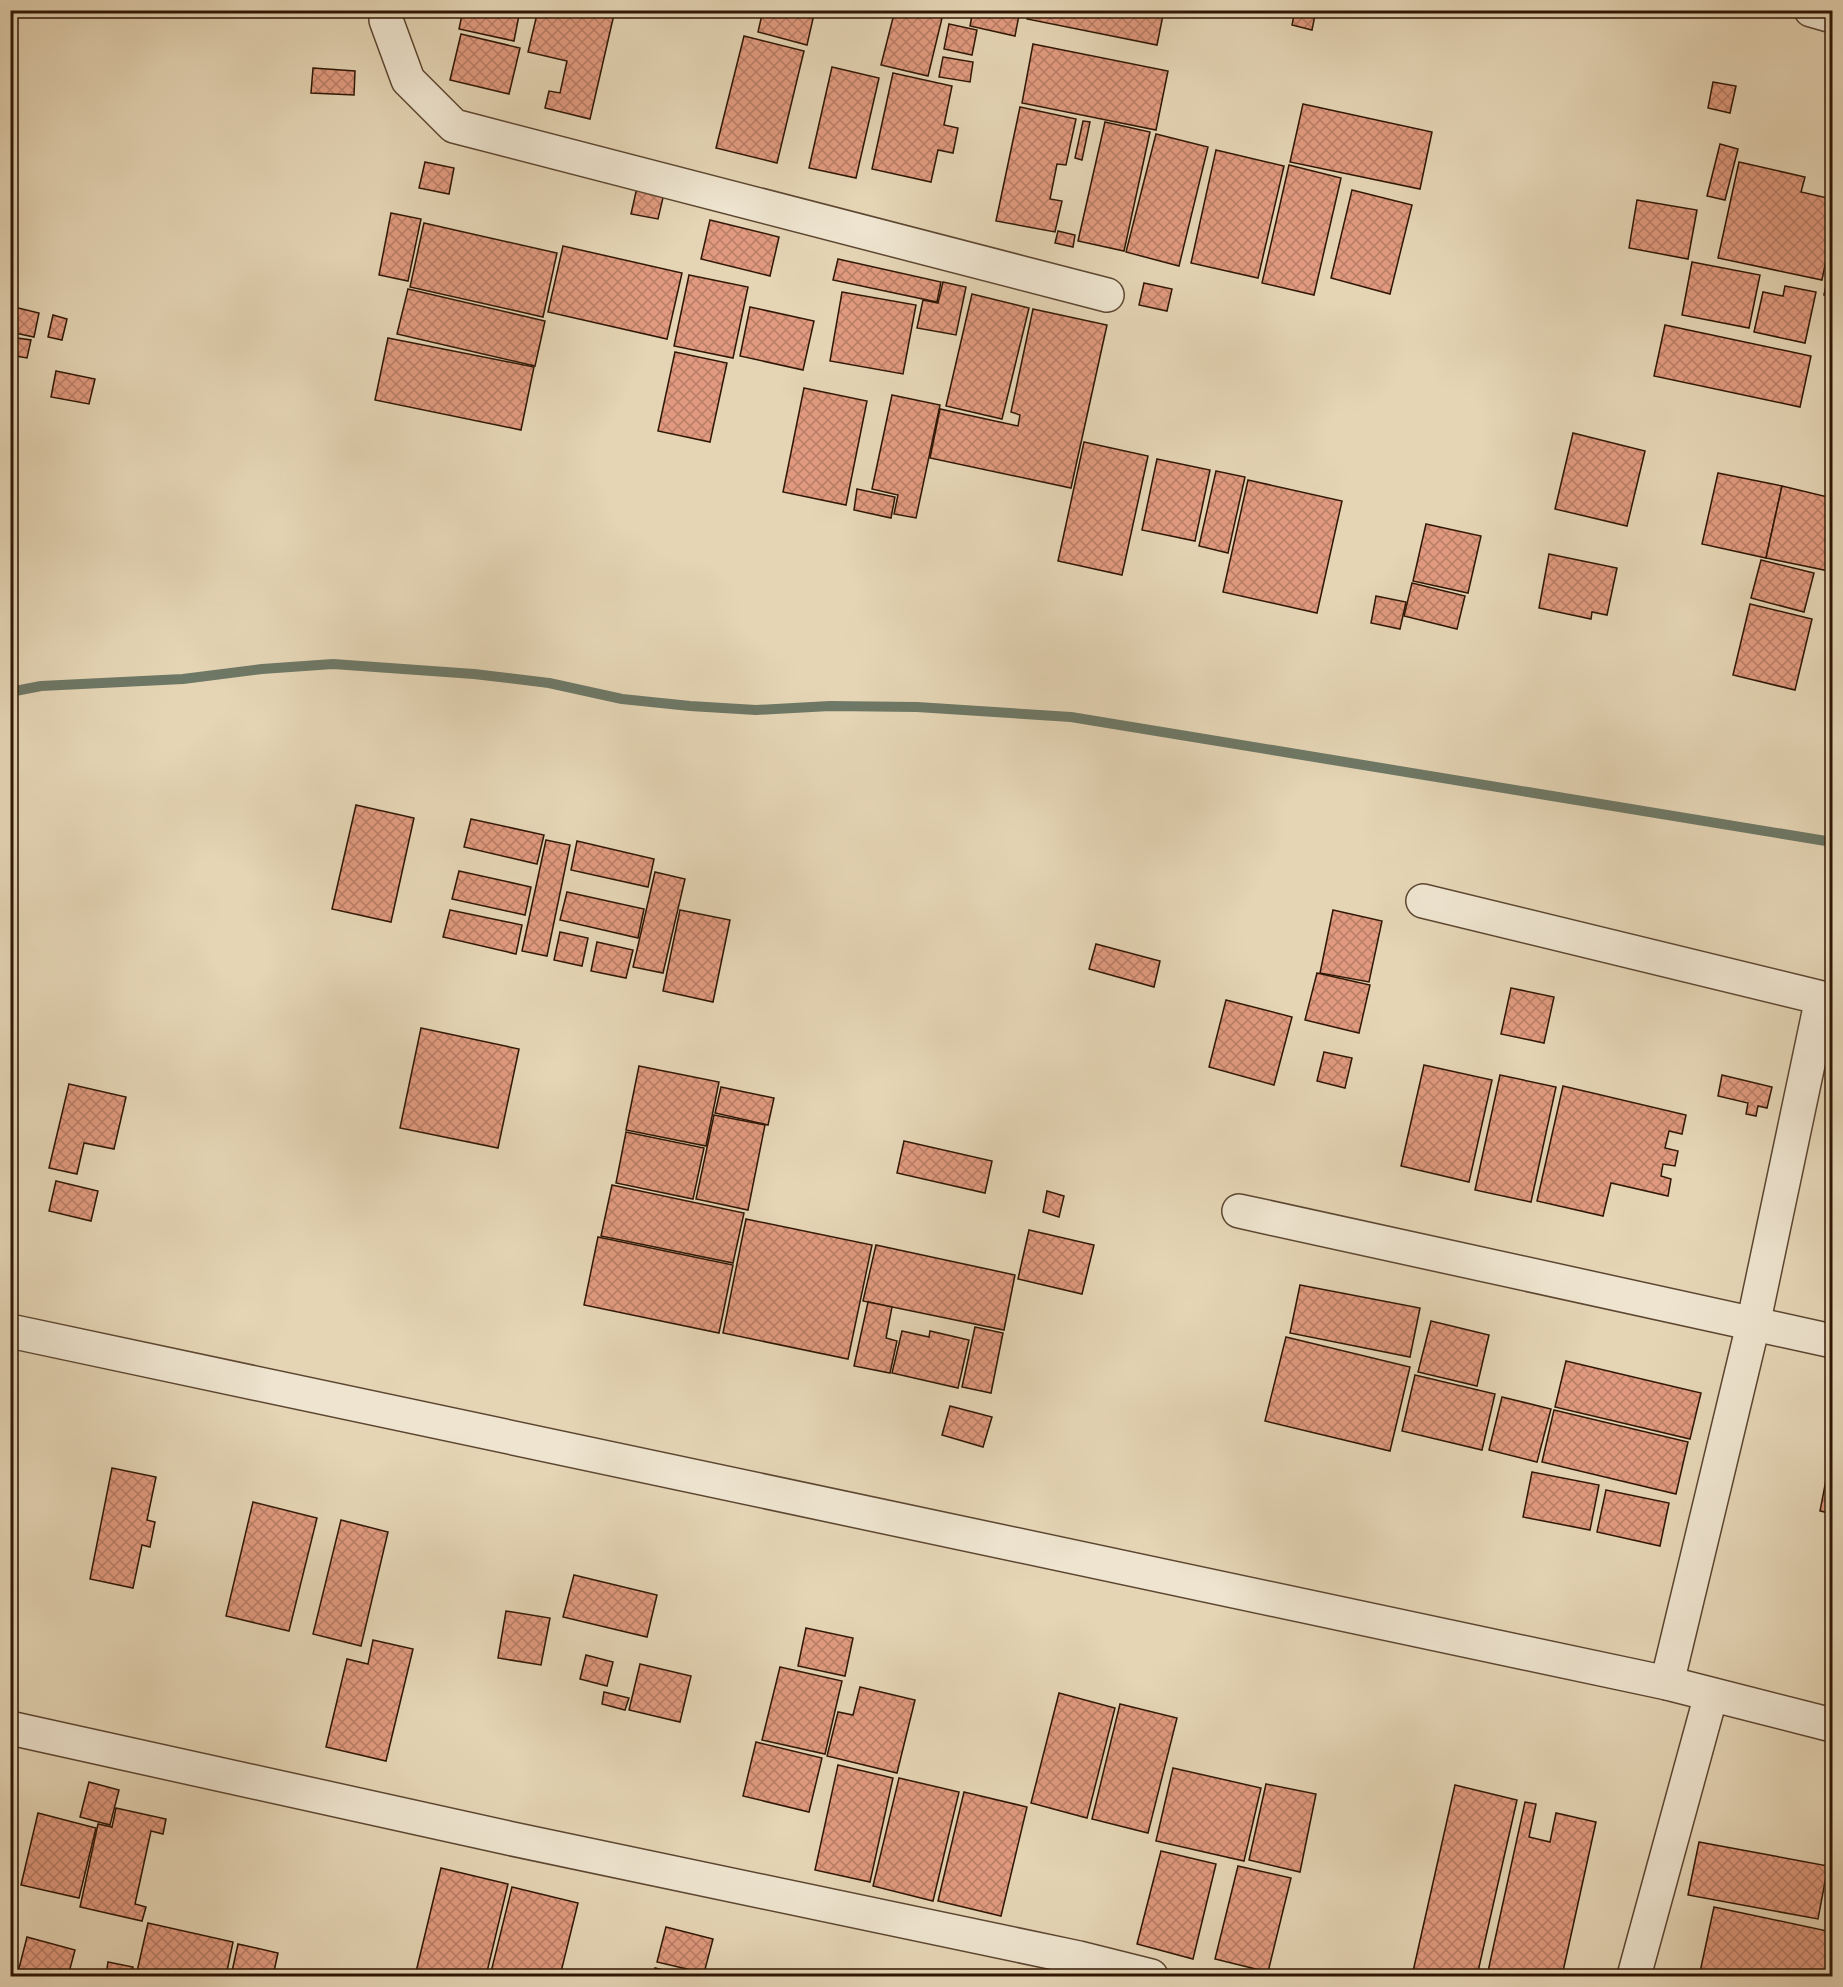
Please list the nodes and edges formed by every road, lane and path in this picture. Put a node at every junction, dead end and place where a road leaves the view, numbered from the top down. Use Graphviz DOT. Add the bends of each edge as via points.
graph roads {
  1 [pos="386,10"];
  2 [pos="1811,10"];
  3 [pos="1833,16"];
  4 [pos="1107,296"];
  5 [pos="1423,901"];
  6 [pos="1239,1211"];
  7 [pos="1753,1325"];
  8 [pos="10,1331"];
  9 [pos="1833,1341"];
  10 [pos="1667,1683"];
  11 [pos="1711,1695"];
  12 [pos="1833,1725"];
  13 [pos="10,1728"];
  14 [pos="1151,1977"];
  15 [pos="1634,1977"];
  1 -- 4 [label="street" via="408,80 454,126"];
  2 -- 3 [label="street"];
  5 -- 7 [label="street" via="1822,998"];
  6 -- 7 [label="street"];
  7 -- 9 [label="street"];
  7 -- 10 [label="street"];
  8 -- 10 [label="street"];
  10 -- 11 [label="street"];
  11 -- 12 [label="street"];
  11 -- 15 [label="street"];
  13 -- 14 [label="street" via="1079,1958"];
}
